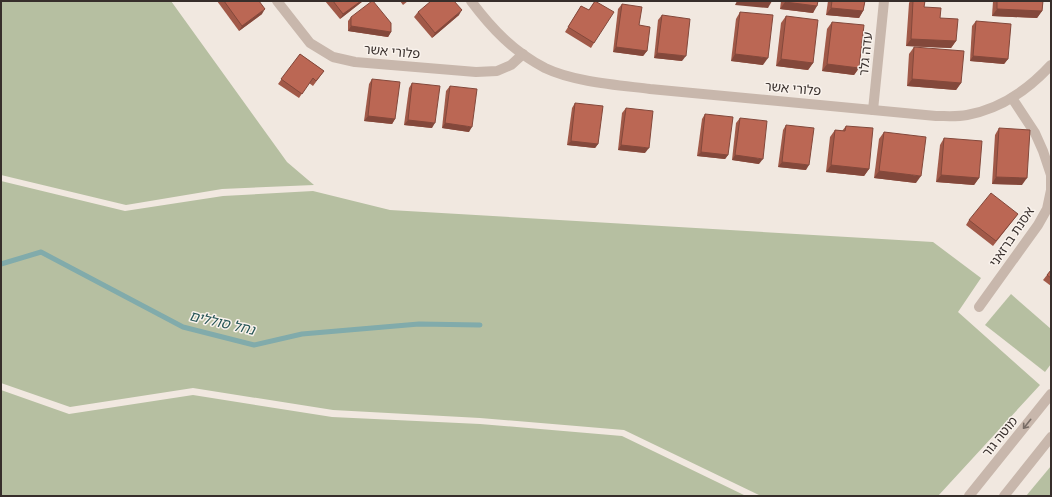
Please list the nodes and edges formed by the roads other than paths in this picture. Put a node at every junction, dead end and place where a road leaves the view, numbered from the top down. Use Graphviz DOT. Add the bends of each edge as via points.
graph roads {
  1 [pos="277,1"];
  2 [pos="471,1"];
  3 [pos="884,1"];
  4 [pos="523,54"];
  5 [pos="1051,65"];
  6 [pos="1012,98"];
  7 [pos="873,110"];
  8 [pos="979,307"];
  9 [pos="1051,394"];
  10 [pos="1051,437"];
  11 [pos="969,496"];
  12 [pos="1004,496"];
  1 -- 4 [label="street, פלורי אשר" via="310,43 333,57 355,62 476,72 497,71 511,65"];
  2 -- 4 [label="street, פלורי אשר" via="487,23"];
  3 -- 7 [label="street, עדה גלר"];
  4 -- 7 [label="street, פלורי אשר" via="546,68 572,77 610,84"];
  5 -- 6 [label="street, פלורי אשר" via="1038,79"];
  6 -- 7 [label="street, פלורי אשר" via="989,109 966,115 936,116"];
  6 -- 8 [label="street, אסנת ברזאני" via="1035,133 1043,151 1051,175 1051,190 1047,209 1038,225"];
  9 -- 11 [label="street, מוטה גור, one-way"];
  10 -- 12 [label="street"];
}
